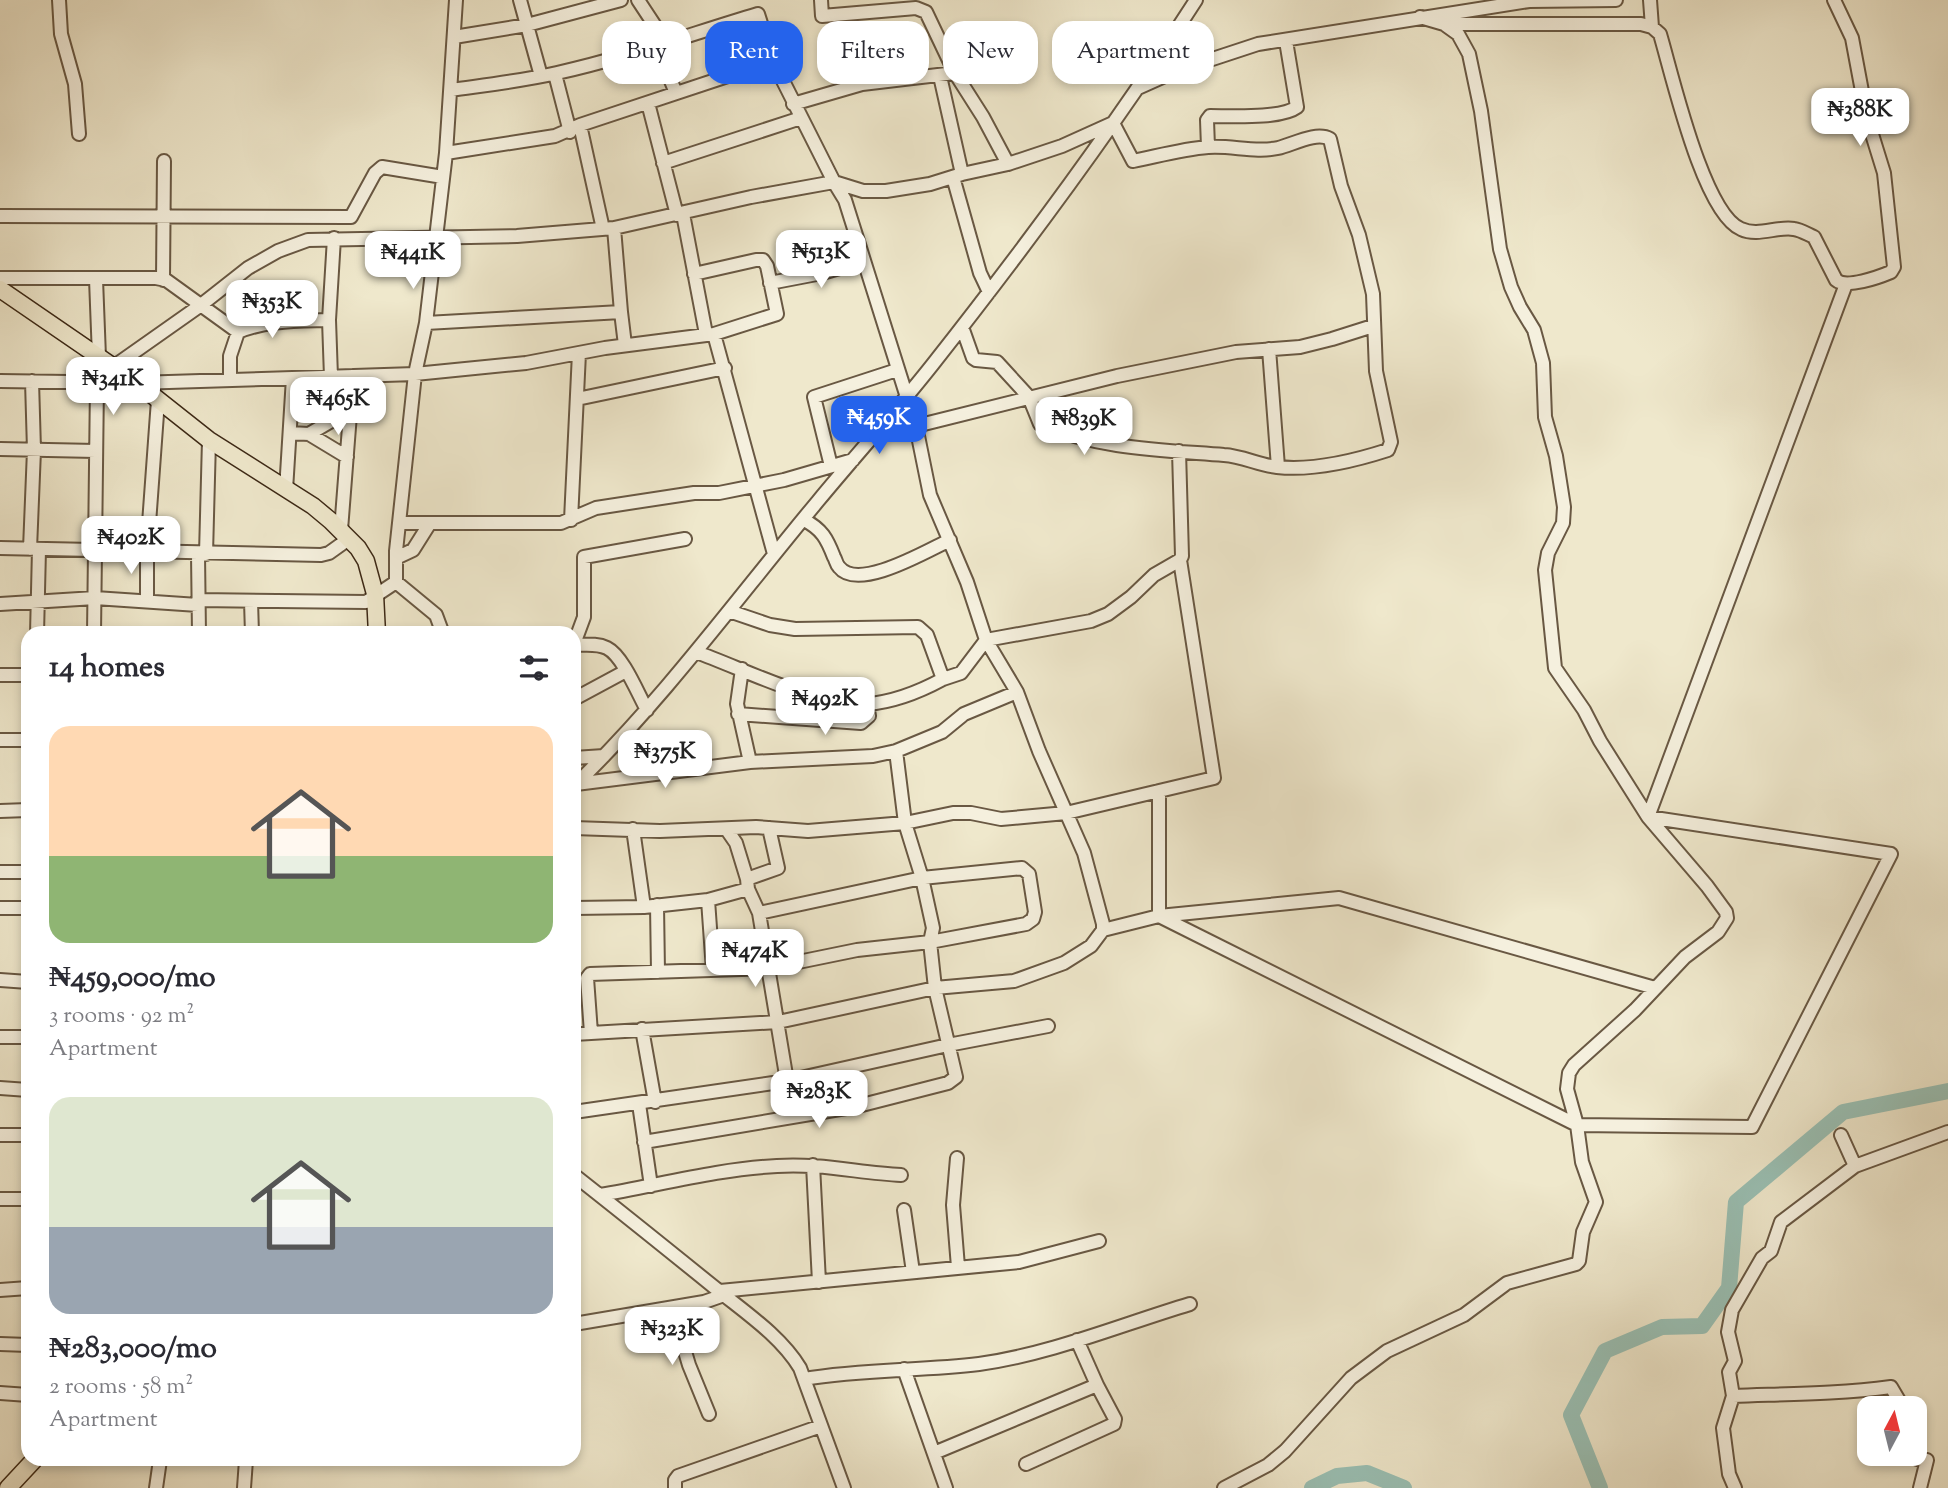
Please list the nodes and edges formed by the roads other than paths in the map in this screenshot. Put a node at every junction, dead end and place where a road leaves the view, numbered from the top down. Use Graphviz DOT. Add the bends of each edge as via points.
graph roads {
  1 [pos="59,0"];
  2 [pos="456,0"];
  3 [pos="520,0"];
  4 [pos="621,0"];
  5 [pos="638,0"];
  6 [pos="753,0"];
  7 [pos="821,0"];
  8 [pos="1184,0"];
  9 [pos="1196,0"];
  10 [pos="1616,0"];
  11 [pos="1650,0"];
  12 [pos="1834,0"];
  13 [pos="1548,1"];
  14 [pos="758,14"];
  15 [pos="1186,16"];
  16 [pos="1420,17"];
  17 [pos="649,21"];
  18 [pos="760,21"];
  19 [pos="1444,24"];
  20 [pos="527,25"];
  21 [pos="1652,27"];
  22 [pos="691,34"];
  23 [pos="454,37"];
  24 [pos="1286,41"];
  25 [pos="943,48"];
  26 [pos="602,62"];
  27 [pos="555,74"];
  28 [pos="943,75"];
  29 [pos="541,76"];
  30 [pos="940,76"];
  31 [pos="705,83"];
  32 [pos="673,84"];
  33 [pos="784,84"];
  34 [pos="962,84"];
  35 [pos="1138,88"];
  36 [pos="450,90"];
  37 [pos="676,93"];
  38 [pos="648,103"];
  39 [pos="793,104"];
  40 [pos="801,118"];
  41 [pos="1112,123"];
  42 [pos="575,129"];
  43 [pos="79,134"];
  44 [pos="1208,147"];
  45 [pos="446,153"];
  46 [pos="164,161"];
  47 [pos="663,163"];
  48 [pos="1008,164"];
  49 [pos="957,176"];
  50 [pos="443,177"];
  51 [pos="834,182"];
  52 [pos="680,215"];
  53 [pos="0,216"];
  54 [pos="163,218"];
  55 [pos="609,229"];
  56 [pos="334,238"];
  57 [pos="435,238"];
  58 [pos="864,261"];
  59 [pos="694,274"];
  60 [pos="0,278"];
  61 [pos="96,279"];
  62 [pos="163,280"];
  63 [pos="770,283"];
  64 [pos="1846,284"];
  65 [pos="0,289"];
  66 [pos="989,292"];
  67 [pos="201,305"];
  68 [pos="621,312"];
  69 [pos="329,320"];
  70 [pos="426,323"];
  71 [pos="1373,326"];
  72 [pos="961,327"];
  73 [pos="238,332"];
  74 [pos="710,334"];
  75 [pos="625,345"];
  76 [pos="1269,349"];
  77 [pos="579,353"];
  78 [pos="99,357"];
  79 [pos="113,367"];
  80 [pos="725,368"];
  81 [pos="897,370"];
  82 [pos="415,374"];
  83 [pos="353,376"];
  84 [pos="331,377"];
  85 [pos="293,378"];
  86 [pos="230,380"];
  87 [pos="0,381"];
  88 [pos="32,381"];
  89 [pos="97,383"];
  90 [pos="137,383"];
  91 [pos="1029,397"];
  92 [pos="905,398"];
  93 [pos="158,400"];
  94 [pos="577,400"];
  95 [pos="350,410"];
  96 [pos="916,426"];
  97 [pos="290,433"];
  98 [pos="309,434"];
  99 [pos="209,440"];
  100 [pos="0,449"];
  101 [pos="34,450"];
  102 [pos="96,451"];
  103 [pos="1179,451"];
  104 [pos="347,457"];
  105 [pos="855,460"];
  106 [pos="831,467"];
  107 [pos="1278,467"];
  108 [pos="756,486"];
  109 [pos="293,495"];
  110 [pos="571,520"];
  111 [pos="804,520"];
  112 [pos="400,523"];
  113 [pos="430,523"];
  114 [pos="342,537"];
  115 [pos="685,539"];
  116 [pos="950,540"];
  117 [pos="0,548"];
  118 [pos="34,549"];
  119 [pos="96,550"];
  120 [pos="147,551"];
  121 [pos="202,554"];
  122 [pos="774,554"];
  123 [pos="396,558"];
  124 [pos="1180,560"];
  125 [pos="396,582"];
  126 [pos="95,598"];
  127 [pos="371,598"];
  128 [pos="147,600"];
  129 [pos="37,601"];
  130 [pos="251,601"];
  131 [pos="198,602"];
  132 [pos="0,604"];
  133 [pos="729,611"];
  134 [pos="37,626"];
  135 [pos="94,626"];
  136 [pos="199,626"];
  137 [pos="252,626"];
  138 [pos="369,626"];
  139 [pos="376,626"];
  140 [pos="440,626"];
  141 [pos="581,626"];
  142 [pos="986,640"];
  143 [pos="581,645"];
  144 [pos="696,652"];
  145 [pos="742,669"];
  146 [pos="626,671"];
  147 [pos="0,675"];
  148 [pos="21,675"];
  149 [pos="943,679"];
  150 [pos="1017,692"];
  151 [pos="581,695"];
  152 [pos="867,704"];
  153 [pos="647,710"];
  154 [pos="738,715"];
  155 [pos="0,740"];
  156 [pos="21,740"];
  157 [pos="896,751"];
  158 [pos="604,755"];
  159 [pos="581,757"];
  160 [pos="750,762"];
  161 [pos="581,779"];
  162 [pos="581,784"];
  163 [pos="1159,791"];
  164 [pos="21,810"];
  165 [pos="0,811"];
  166 [pos="1066,813"];
  167 [pos="1648,817"];
  168 [pos="905,823"];
  169 [pos="581,828"];
  170 [pos="769,828"];
  171 [pos="633,829"];
  172 [pos="727,830"];
  173 [pos="0,872"];
  174 [pos="21,872"];
  175 [pos="922,878"];
  176 [pos="748,884"];
  177 [pos="708,900"];
  178 [pos="650,906"];
  179 [pos="0,908"];
  180 [pos="21,908"];
  181 [pos="581,908"];
  182 [pos="759,914"];
  183 [pos="1159,916"];
  184 [pos="1103,930"];
  185 [pos="930,942"];
  186 [pos="769,968"];
  187 [pos="713,970"];
  188 [pos="658,972"];
  189 [pos="0,980"];
  190 [pos="21,982"];
  191 [pos="935,988"];
  192 [pos="1655,988"];
  193 [pos="778,1022"];
  194 [pos="1048,1026"];
  195 [pos="642,1029"];
  196 [pos="591,1033"];
  197 [pos="581,1034"];
  198 [pos="0,1037"];
  199 [pos="21,1037"];
  200 [pos="948,1045"];
  201 [pos="787,1081"];
  202 [pos="0,1088"];
  203 [pos="21,1090"];
  204 [pos="655,1102"];
  205 [pos="639,1104"];
  206 [pos="581,1111"];
  207 [pos="1577,1125"];
  208 [pos="1948,1132"];
  209 [pos="0,1135"];
  210 [pos="21,1135"];
  211 [pos="1841,1135"];
  212 [pos="644,1142"];
  213 [pos="957,1158"];
  214 [pos="813,1165"];
  215 [pos="1855,1166"];
  216 [pos="901,1175"];
  217 [pos="581,1180"];
  218 [pos="651,1186"];
  219 [pos="600,1195"];
  220 [pos="0,1199"];
  221 [pos="21,1199"];
  222 [pos="904,1210"];
  223 [pos="1099,1241"];
  224 [pos="958,1267"];
  225 [pos="913,1272"];
  226 [pos="819,1282"];
  227 [pos="21,1288"];
  228 [pos="0,1290"];
  229 [pos="722,1293"];
  230 [pos="1190,1304"];
  231 [pos="672,1308"];
  232 [pos="581,1323"];
  233 [pos="1077,1340"];
  234 [pos="0,1344"];
  235 [pos="21,1345"];
  236 [pos="904,1369"];
  237 [pos="804,1379"];
  238 [pos="1097,1385"];
  239 [pos="0,1393"];
  240 [pos="21,1394"];
  241 [pos="1733,1396"];
  242 [pos="1896,1396"];
  243 [pos="709,1414"];
  244 [pos="821,1426"];
  245 [pos="934,1453"];
  246 [pos="1026,1464"];
  247 [pos="28,1466"];
  248 [pos="159,1466"];
  249 [pos="246,1466"];
  250 [pos="1926,1466"];
  251 [pos="8,1488"];
  252 [pos="156,1488"];
  253 [pos="244,1488"];
  254 [pos="675,1488"];
  255 [pos="844,1488"];
  256 [pos="946,1488"];
  257 [pos="1224,1488"];
  258 [pos="1735,1488"];
  259 [pos="1920,1488"];
  1 -- 43 [label="street"];
  2 -- 23 [label="street"];
  3 -- 20 [label="street"];
  4 -- 20 [label="street"];
  5 -- 17 [label="street"];
  6 -- 14 [label="street"];
  7 -- 25 [label="street" via="822,16 916,8 926,12"];
  8 -- 15 [label="street"];
  9 -- 15 [label="street"];
  10 -- 13 [label="street"];
  11 -- 21 [label="street"];
  12 -- 64 [label="street" via="1852,38 1867,118 1884,173 1894,267 1880,276"];
  13 -- 16 [label="street"];
  14 -- 18 [label="street"];
  14 -- 22 [label="street"];
  15 -- 35 [label="street"];
  16 -- 19 [label="street"];
  16 -- 24 [label="street"];
  19 -- 21 [label="street"];
  19 -- 167 [label="street" via="1458,34 1469,54 1500,249 1543,363 1545,417 1564,507 1563,523 1548,552 1545,570 1555,668"];
  20 -- 23 [label="street"];
  20 -- 29 [label="street"];
  21 -- 64 [label="street" via="1660,34 1695,156 1713,199 1744,231 1792,228 1814,237 1836,280"];
  23 -- 36 [label="street"];
  24 -- 35 [label="street" via="1258,44"];
  24 -- 44 [label="street" via="1297,107 1259,115 1210,116"];
  26 -- 27 [label="street"];
  27 -- 29 [label="street"];
  27 -- 42 [label="street"];
  28 -- 30 [label="street"];
  29 -- 36 [label="street"];
  30 -- 39 [label="street" via="862,84"];
  30 -- 49 [label="street"];
  31 -- 37 [label="street"];
  32 -- 37 [label="street"];
  33 -- 39 [label="street"];
  34 -- 48 [label="street"];
  35 -- 41 [label="street"];
  36 -- 45 [label="street"];
  37 -- 38 [label="street"];
  38 -- 42 [label="street"];
  38 -- 47 [label="street"];
  39 -- 40 [label="street"];
  40 -- 47 [label="street"];
  40 -- 51 [label="street"];
  41 -- 44 [label="street" via="1133,161"];
  41 -- 48 [label="street"];
  41 -- 66 [label="street"];
  42 -- 45 [label="street"];
  42 -- 55 [label="street"];
  44 -- 71 [label="street" via="1259,150 1325,136 1330,139 1373,293"];
  45 -- 50 [label="street"];
  46 -- 54 [label="street"];
  47 -- 52 [label="street"];
  48 -- 49 [label="street"];
  49 -- 51 [label="street" via="886,191 863,191"];
  49 -- 66 [label="street" via="980,273"];
  50 -- 54 [label="street" via="382,167 351,217"];
  50 -- 57 [label="street"];
  51 -- 52 [label="street"];
  51 -- 58 [label="street" via="845,200"];
  52 -- 55 [label="street"];
  52 -- 59 [label="street"];
  53 -- 54 [label="street"];
  54 -- 62 [label="street"];
  55 -- 57 [label="street"];
  55 -- 68 [label="street"];
  56 -- 57 [label="street"];
  56 -- 67 [label="street" via="308,240 278,251"];
  56 -- 69 [label="street"];
  57 -- 70 [label="street"];
  58 -- 63 [label="street"];
  58 -- 81 [label="street"];
  59 -- 63 [label="street" via="763,260"];
  59 -- 74 [label="street"];
  60 -- 61 [label="street"];
  61 -- 62 [label="street"];
  61 -- 78 [label="street"];
  62 -- 67 [label="street"];
  63 -- 74 [label="street" via="776,314"];
  64 -- 167 [label="street"];
  65 -- 78 [label="main road"];
  66 -- 72 [label="street"];
  67 -- 73 [label="street"];
  67 -- 79 [label="street"];
  68 -- 70 [label="street"];
  68 -- 75 [label="street"];
  69 -- 73 [label="street" via="285,322"];
  69 -- 84 [label="street"];
  70 -- 82 [label="street"];
  71 -- 76 [label="street" via="1311,344"];
  71 -- 107 [label="street" via="1376,370 1391,447 1338,463"];
  72 -- 91 [label="street" via="973,358 996,362"];
  72 -- 92 [label="street"];
  73 -- 86 [label="street" via="230,356"];
  74 -- 75 [label="street"];
  74 -- 80 [label="street"];
  75 -- 77 [label="street"];
  76 -- 91 [label="street" via="1236,352"];
  76 -- 107 [label="street"];
  77 -- 82 [label="street"];
  77 -- 94 [label="street"];
  78 -- 79 [label="main road"];
  79 -- 90 [label="main road"];
  80 -- 94 [label="street"];
  80 -- 108 [label="street"];
  81 -- 92 [label="street"];
  81 -- 106 [label="street" via="814,397"];
  82 -- 83 [label="street"];
  82 -- 112 [label="street"];
  83 -- 84 [label="street"];
  83 -- 95 [label="street"];
  84 -- 85 [label="street"];
  85 -- 86 [label="street"];
  85 -- 97 [label="street"];
  86 -- 90 [label="street"];
  87 -- 88 [label="street"];
  88 -- 89 [label="street"];
  88 -- 101 [label="street"];
  89 -- 90 [label="street"];
  89 -- 102 [label="street"];
  90 -- 93 [label="main road"];
  91 -- 96 [label="street"];
  91 -- 103 [label="street" via="1040,424 1063,434 1106,445"];
  92 -- 96 [label="street"];
  92 -- 105 [label="street"];
  93 -- 99 [label="main road"];
  93 -- 120 [label="street"];
  94 -- 110 [label="street"];
  95 -- 98 [label="street"];
  95 -- 104 [label="street"];
  96 -- 116 [label="street" via="930,495"];
  97 -- 98 [label="street"];
  97 -- 109 [label="street"];
  98 -- 104 [label="street"];
  99 -- 109 [label="main road"];
  99 -- 121 [label="street"];
  100 -- 101 [label="street"];
  101 -- 102 [label="street"];
  101 -- 118 [label="street"];
  102 -- 119 [label="street"];
  103 -- 107 [label="street" via="1226,455"];
  103 -- 124 [label="street"];
  104 -- 114 [label="street"];
  105 -- 106 [label="street"];
  105 -- 111 [label="street"];
  106 -- 108 [label="street"];
  108 -- 110 [label="street" via="596,508"];
  108 -- 122 [label="street"];
  109 -- 114 [label="main road"];
  110 -- 113 [label="street"];
  111 -- 116 [label="street" via="825,535 839,567 847,574 883,571"];
  111 -- 122 [label="street"];
  112 -- 113 [label="street"];
  112 -- 123 [label="street"];
  113 -- 123 [label="street" via="413,550"];
  114 -- 121 [label="street" via="321,555"];
  114 -- 127 [label="main road"];
  115 -- 141 [label="street" via="584,557"];
  116 -- 142 [label="street"];
  117 -- 118 [label="street"];
  118 -- 119 [label="street"];
  118 -- 129 [label="street"];
  119 -- 120 [label="street"];
  119 -- 126 [label="street"];
  120 -- 121 [label="street"];
  120 -- 128 [label="street"];
  121 -- 131 [label="street"];
  122 -- 133 [label="street"];
  123 -- 125 [label="street"];
  124 -- 142 [label="street" via="1154,575 1108,614"];
  124 -- 163 [label="street" via="1214,778"];
  125 -- 127 [label="street"];
  125 -- 140 [label="street" via="436,615"];
  126 -- 128 [label="street"];
  126 -- 129 [label="street"];
  126 -- 135 [label="street"];
  127 -- 130 [label="street"];
  127 -- 138 [label="main road"];
  127 -- 139 [label="main road"];
  128 -- 131 [label="street"];
  129 -- 132 [label="street"];
  129 -- 134 [label="street"];
  130 -- 131 [label="street"];
  130 -- 137 [label="street"];
  131 -- 136 [label="street"];
  133 -- 144 [label="street"];
  133 -- 149 [label="street" via="779,628 918,627 927,635"];
  142 -- 149 [label="street" via="961,673"];
  142 -- 150 [label="street"];
  143 -- 146 [label="street" via="610,649"];
  144 -- 145 [label="street"];
  144 -- 153 [label="street"];
  145 -- 152 [label="street" via="820,697"];
  145 -- 154 [label="street"];
  146 -- 151 [label="street"];
  146 -- 153 [label="street"];
  147 -- 148 [label="street"];
  149 -- 152 [label="street" via="916,694"];
  150 -- 157 [label="street"];
  150 -- 166 [label="street"];
  152 -- 154 [label="street" via="869,716 861,723"];
  153 -- 158 [label="street"];
  154 -- 160 [label="street"];
  155 -- 156 [label="street"];
  157 -- 160 [label="street" via="873,757"];
  157 -- 168 [label="street"];
  158 -- 159 [label="street"];
  158 -- 161 [label="street"];
  160 -- 162 [label="street"];
  163 -- 166 [label="street"];
  163 -- 183 [label="street"];
  164 -- 165 [label="street"];
  166 -- 168 [label="street" via="1002,819 953,813"];
  166 -- 184 [label="street" via="1084,853"];
  167 -- 192 [label="street" via="1707,886 1727,918 1718,932"];
  167 -- 207 [label="street" via="1891,854 1752,1127"];
  168 -- 170 [label="street" via="808,831"];
  168 -- 175 [label="street"];
  169 -- 171 [label="street"];
  170 -- 172 [label="street"];
  170 -- 176 [label="street" via="778,867"];
  171 -- 172 [label="street"];
  171 -- 178 [label="street"];
  172 -- 176 [label="street" via="736,843"];
  173 -- 174 [label="street"];
  175 -- 182 [label="street"];
  175 -- 185 [label="street" via="933,928"];
  175 -- 185 [label="street" via="1026,869 1035,912 1026,924"];
  176 -- 177 [label="street"];
  176 -- 182 [label="street"];
  177 -- 178 [label="street"];
  177 -- 187 [label="street"];
  178 -- 181 [label="street"];
  178 -- 188 [label="street"];
  179 -- 180 [label="street"];
  182 -- 186 [label="street"];
  183 -- 184 [label="street"];
  183 -- 192 [label="street" via="1339,898"];
  183 -- 207 [label="street"];
  184 -- 191 [label="street" via="1091,946 1064,963 1014,981"];
  185 -- 186 [label="street" via="857,950"];
  185 -- 191 [label="street"];
  186 -- 187 [label="street"];
  186 -- 193 [label="street"];
  187 -- 188 [label="street"];
  188 -- 196 [label="street" via="587,976"];
  189 -- 190 [label="street"];
  191 -- 193 [label="street"];
  191 -- 200 [label="street"];
  192 -- 207 [label="street" via="1569,1073 1567,1089"];
  193 -- 195 [label="street"];
  193 -- 201 [label="street"];
  194 -- 200 [label="street"];
  195 -- 196 [label="street"];
  195 -- 204 [label="street"];
  196 -- 197 [label="street"];
  198 -- 199 [label="street"];
  200 -- 201 [label="street"];
  200 -- 212 [label="street" via="956,1077 948,1083 859,1106"];
  201 -- 204 [label="street"];
  202 -- 203 [label="street"];
  204 -- 205 [label="street"];
  205 -- 206 [label="street"];
  205 -- 212 [label="street"];
  207 -- 257 [label="street" via="1581,1162 1596,1202 1583,1232 1579,1261 1507,1283 1464,1315 1387,1351 1351,1378 1269,1465"];
  208 -- 215 [label="street"];
  209 -- 210 [label="street"];
  211 -- 215 [label="street"];
  212 -- 218 [label="street"];
  213 -- 224 [label="street" via="953,1205"];
  214 -- 216 [label="street"];
  214 -- 218 [label="street" via="744,1169"];
  214 -- 226 [label="street"];
  215 -- 241 [label="street" via="1781,1222 1771,1251 1762,1258 1732,1310 1728,1332 1735,1362 1729,1372"];
  217 -- 219 [label="street"];
  218 -- 219 [label="street"];
  219 -- 229 [label="street"];
  220 -- 221 [label="street"];
  222 -- 225 [label="street"];
  223 -- 224 [label="street" via="1019,1262"];
  224 -- 225 [label="street"];
  225 -- 226 [label="street"];
  226 -- 229 [label="street"];
  227 -- 228 [label="street"];
  229 -- 231 [label="street" via="704,1303"];
  229 -- 237 [label="street" via="792,1354"];
  230 -- 233 [label="street"];
  231 -- 232 [label="street"];
  231 -- 243 [label="street"];
  233 -- 236 [label="street" via="980,1363"];
  233 -- 238 [label="street"];
  234 -- 235 [label="street"];
  236 -- 237 [label="street"];
  236 -- 245 [label="street"];
  237 -- 244 [label="street"];
  238 -- 245 [label="street"];
  238 -- 246 [label="street" via="1114,1424"];
  239 -- 240 [label="street"];
  241 -- 242 [label="street" via="1891,1387"];
  241 -- 258 [label="street" via="1723,1428"];
  244 -- 254 [label="street" via="678,1476"];
  244 -- 255 [label="street"];
  245 -- 256 [label="street"];
  247 -- 251 [label="main road"];
  248 -- 252 [label="street"];
  249 -- 253 [label="street"];
  250 -- 259 [label="street"];
}
